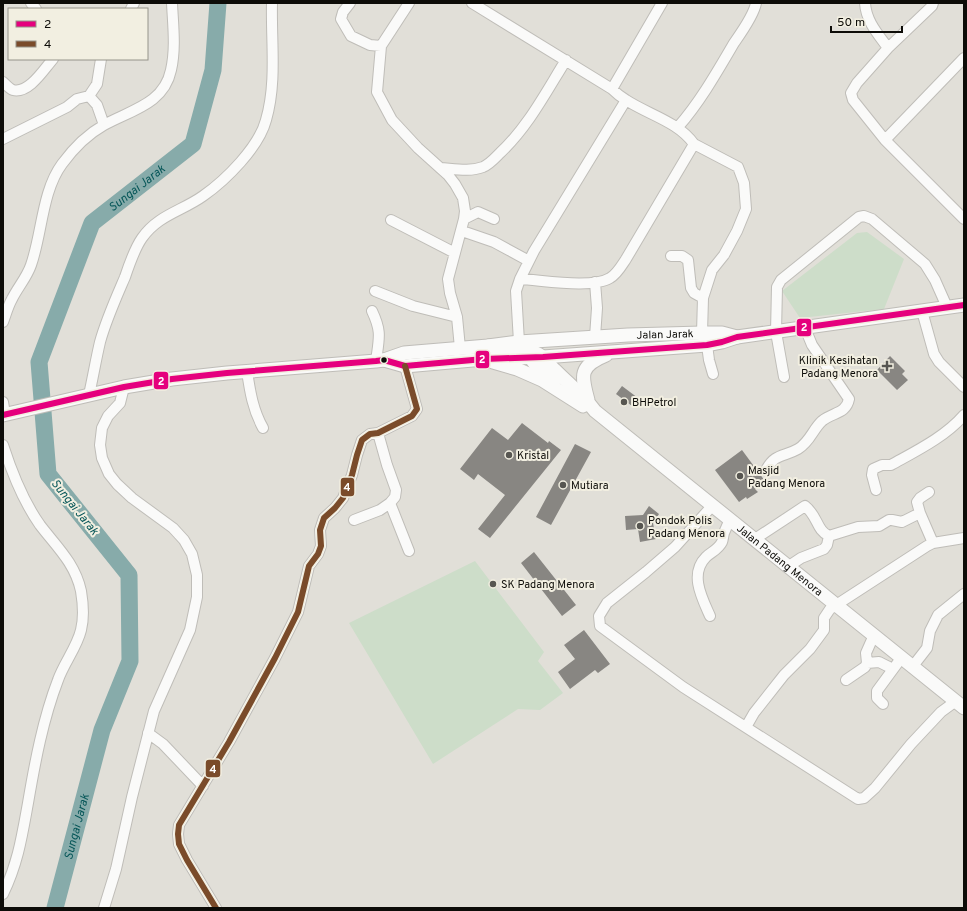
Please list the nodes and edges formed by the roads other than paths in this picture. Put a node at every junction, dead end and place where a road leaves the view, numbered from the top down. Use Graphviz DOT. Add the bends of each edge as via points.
graph roads {
  1 [pos="172,3"];
  2 [pos="272,3"];
  3 [pos="350,3"];
  4 [pos="409,3"];
  5 [pos="472,3"];
  6 [pos="662,3"];
  7 [pos="756,3"];
  8 [pos="865,3"];
  9 [pos="933,3"];
  10 [pos="381,46"];
  11 [pos="888,48"];
  12 [pos="964,58"];
  13 [pos="52,60"];
  14 [pos="101,60"];
  15 [pos="566,60"];
  16 [pos="3,82"];
  17 [pos="612,89"];
  18 [pos="89,96"];
  19 [pos="626,100"];
  20 [pos="104,125"];
  21 [pos="678,127"];
  22 [pos="3,139"];
  23 [pos="885,140"];
  24 [pos="694,144"];
  25 [pos="440,168"];
  26 [pos="494,219"];
  27 [pos="964,219"];
  28 [pos="391,220"];
  29 [pos="464,220"];
  30 [pos="462,231"];
  31 [pos="454,253"];
  32 [pos="671,256"];
  33 [pos="529,261"];
  34 [pos="520,279"];
  35 [pos="595,282"];
  36 [pos="375,290"];
  37 [pos="703,298"];
  38 [pos="964,305"];
  39 [pos="947,307"];
  40 [pos="372,311"];
  41 [pos="922,311"];
  42 [pos="457,317"];
  43 [pos="3,322"];
  44 [pos="805,328"];
  45 [pos="776,332"];
  46 [pos="593,338"];
  47 [pos="704,339"];
  48 [pos="519,342"];
  49 [pos="488,346"];
  50 [pos="460,348"];
  51 [pos="618,351"];
  52 [pos="537,356"];
  53 [pos="484,359"];
  54 [pos="380,361"];
  55 [pos="405,366"];
  56 [pos="247,371"];
  57 [pos="713,374"];
  58 [pos="784,377"];
  59 [pos="124,387"];
  60 [pos="964,387"];
  61 [pos="89,395"];
  62 [pos="585,403"];
  63 [pos="6,411"];
  64 [pos="964,415"];
  65 [pos="263,428"];
  66 [pos="378,433"];
  67 [pos="3,445"];
  68 [pos="766,470"];
  69 [pos="876,490"];
  70 [pos="929,492"];
  71 [pos="390,503"];
  72 [pos="713,505"];
  73 [pos="920,513"];
  74 [pos="730,519"];
  75 [pos="354,520"];
  76 [pos="829,536"];
  77 [pos="964,538"];
  78 [pos="755,539"];
  79 [pos="933,543"];
  80 [pos="409,551"];
  81 [pos="789,566"];
  82 [pos="964,594"];
  83 [pos="838,605"];
  84 [pos="710,616"];
  85 [pos="874,635"];
  86 [pos="902,657"];
  87 [pos="867,663"];
  88 [pos="913,666"];
  89 [pos="893,669"];
  90 [pos="846,680"];
  91 [pos="883,704"];
  92 [pos="960,704"];
  93 [pos="746,728"];
  94 [pos="148,733"];
  95 [pos="203,786"];
  96 [pos="3,894"];
  97 [pos="104,908"];
  98 [pos="216,908"];
  1 -- 20 [label="street" via="173,56 168,80 153,100"];
  2 -- 61 [label="street" via="271,102 266,122 251,149 227,176 194,202 159,219 142,238 100,341"];
  3 -- 10 [label="street" via="343,12 342,19 351,36 370,45"];
  4 -- 10 [label="street"];
  5 -- 15 [label="street"];
  6 -- 17 [label="street"];
  7 -- 21 [label="street" via="745,27 714,77"];
  8 -- 11 [label="street" via="874,28"];
  9 -- 11 [label="street"];
  10 -- 25 [label="street" via="377,92 392,120"];
  11 -- 23 [label="street" via="851,92 853,100"];
  12 -- 23 [label="street"];
  13 -- 16 [label="street" via="32,83 22,90 12,90"];
  14 -- 18 [label="street" via="97,84"];
  15 -- 17 [label="street"];
  15 -- 25 [label="street" via="525,126 492,161 474,169"];
  17 -- 19 [label="street"];
  18 -- 20 [label="street" via="96,105"];
  18 -- 22 [label="street" via="77,99 67,107"];
  19 -- 21 [label="street"];
  19 -- 33 [label="street"];
  20 -- 43 [label="street" via="79,145 61,165 47,198 28,274 12,300"];
  21 -- 24 [label="street"];
  23 -- 27 [label="street"];
  24 -- 35 [label="street" via="618,270 610,278"];
  24 -- 37 [label="street" via="738,167 744,183 746,209 738,232 712,270"];
  25 -- 29 [label="street" via="455,184 463,198"];
  26 -- 29 [label="street" via="478,212"];
  28 -- 31 [label="street"];
  29 -- 30 [label="street"];
  30 -- 31 [label="street"];
  30 -- 33 [label="street" via="494,242"];
  31 -- 42 [label="street" via="448,279"];
  32 -- 37 [label="street" via="687,258 691,288"];
  33 -- 34 [label="street"];
  34 -- 35 [label="street" via="587,284"];
  34 -- 48 [label="street" via="516,291"];
  35 -- 46 [label="street" via="597,308"];
  36 -- 42 [label="street" via="413,306"];
  37 -- 47 [label="street"];
  38 -- 39 [label="main road, Jalan Jarak"];
  39 -- 41 [label="main road, Jalan Jarak"];
  39 -- 45 [label="street" via="925,264 872,219 864,216 859,217 782,280 777,287"];
  40 -- 54 [label="street" via="380,331"];
  41 -- 44 [label="main road, Jalan Jarak"];
  41 -- 60 [label="street" via="934,354"];
  42 -- 50 [label="street"];
  44 -- 45 [label="main road, Jalan Jarak"];
  44 -- 68 [label="street" via="812,345 850,399 841,412 822,421 799,449 780,455"];
  45 -- 47 [label="main road, Jalan Jarak" via="738,337 722,342"];
  45 -- 58 [label="street"];
  46 -- 47 [label="main road, Jalan Jarak"];
  46 -- 48 [label="main road"];
  46 -- 52 [label="main road"];
  47 -- 51 [label="main road, Jalan Jarak"];
  47 -- 57 [label="street"];
  48 -- 49 [label="main road"];
  49 -- 50 [label="main road"];
  49 -- 52 [label="main road" via="527,350"];
  50 -- 54 [label="main road" via="404,353"];
  51 -- 52 [label="main road, Jalan Jarak"];
  51 -- 62 [label="main road" via="593,360 586,368 582,379"];
  52 -- 53 [label="main road"];
  52 -- 62 [label="main road, Jalan Padang Menora"];
  53 -- 55 [label="main road"];
  53 -- 62 [label="main road" via="542,380"];
  54 -- 55 [label="main road"];
  54 -- 56 [label="main road"];
  55 -- 66 [label="street" via="417,409 412,416"];
  56 -- 59 [label="main road"];
  56 -- 65 [label="street" via="251,399"];
  59 -- 61 [label="main road"];
  59 -- 94 [label="street" via="120,403 108,416 102,428 102,458 116,484 173,528 184,540 192,554 197,576 197,596 190,630 154,711"];
  61 -- 63 [label="main road"];
  62 -- 72 [label="main road, Jalan Padang Menora"];
  64 -- 69 [label="street" via="957,424 944,433 891,465 873,469"];
  66 -- 71 [label="street" via="396,490 395,497"];
  66 -- 95 [label="street" via="370,434 362,440 343,498 324,518 318,554 309,566 298,612"];
  67 -- 96 [label="street" via="12,473 28,504 73,568 81,590 83,607 81,631 58,678 49,704 19,853"];
  70 -- 73 [label="street" via="917,502"];
  71 -- 75 [label="street" via="380,510"];
  71 -- 80 [label="street"];
  72 -- 74 [label="main road, Jalan Padang Menora"];
  72 -- 93 [label="street" via="675,546 607,603 599,616 600,626 683,687"];
  73 -- 76 [label="street" via="902,522 889,520 879,526 858,527"];
  73 -- 79 [label="street"];
  74 -- 78 [label="main road, Jalan Padang Menora"];
  74 -- 84 [label="street" via="722,542 716,551 706,557 697,578"];
  76 -- 78 [label="street" via="823,534 812,511 805,506"];
  76 -- 81 [label="street" via="824,549"];
  77 -- 79 [label="street"];
  78 -- 81 [label="main road, Jalan Padang Menora"];
  79 -- 83 [label="street"];
  81 -- 83 [label="main road, Jalan Padang Menora"];
  82 -- 88 [label="street" via="938,615 930,631 927,648"];
  83 -- 85 [label="main road, Jalan Padang Menora"];
  83 -- 93 [label="street" via="830,609 824,618 824,630 821,635 784,675"];
  85 -- 86 [label="main road, Jalan Padang Menora"];
  85 -- 87 [label="street" via="866,653"];
  86 -- 88 [label="main road, Jalan Padang Menora"];
  86 -- 89 [label="street"];
  87 -- 89 [label="street" via="879,662"];
  87 -- 90 [label="street"];
  88 -- 92 [label="main road, Jalan Padang Menora"];
  89 -- 91 [label="street" via="877,691 877,698"];
  92 -- 93 [label="street" via="941,712 875,788 864,798 858,799"];
  94 -- 95 [label="street" via="163,744"];
  94 -- 97 [label="street" via="116,869"];
  95 -- 98 [label="street" via="179,825 178,839 187,860"];
}
